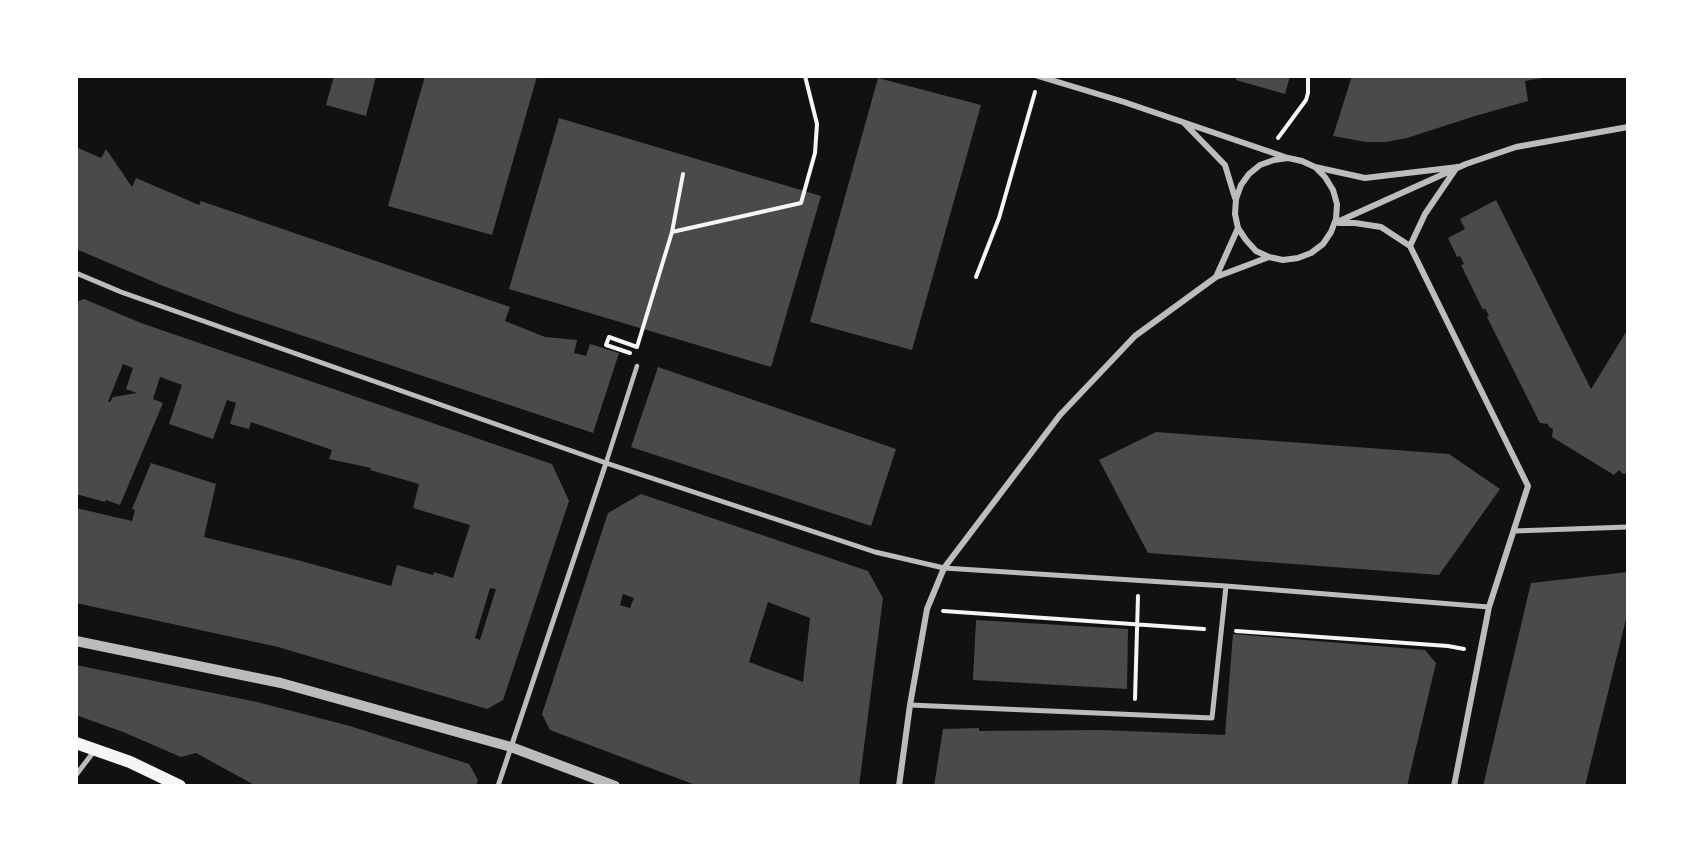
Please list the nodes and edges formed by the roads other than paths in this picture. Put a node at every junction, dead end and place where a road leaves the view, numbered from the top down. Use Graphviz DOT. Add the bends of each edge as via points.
graph roads {
  1 [pos="1038,77"];
  2 [pos="1182,122"];
  3 [pos="1628,127"];
  4 [pos="1287,158"];
  5 [pos="1458,166"];
  6 [pos="1315,167"];
  7 [pos="1236,199"];
  8 [pos="1335,223"];
  9 [pos="1238,228"];
  10 [pos="1410,246"];
  11 [pos="1269,257"];
  12 [pos="76,273"];
  13 [pos="1216,277"];
  14 [pos="637,366"];
  15 [pos="606,464"];
  16 [pos="1628,527"];
  17 [pos="1514,531"];
  18 [pos="944,568"];
  19 [pos="1226,586"];
  20 [pos="1489,607"];
  21 [pos="76,641"];
  22 [pos="910,705"];
  23 [pos="76,743"];
  24 [pos="511,747"];
  25 [pos="95,749"];
  26 [pos="76,775"];
  27 [pos="180,786"];
  28 [pos="498,786"];
  29 [pos="615,786"];
  30 [pos="899,786"];
  31 [pos="1454,786"];
  1 -- 2 [label="street"];
  2 -- 4 [label="street"];
  2 -- 7 [label="street" via="1225,165"];
  3 -- 5 [label="street" via="1516,147"];
  4 -- 6 [label="street"];
  4 -- 7 [label="street" via="1260,165 1241,185"];
  5 -- 6 [label="street" via="1365,178"];
  5 -- 8 [label="street"];
  5 -- 10 [label="street" via="1425,214"];
  6 -- 8 [label="street" via="1333,190 1337,204"];
  7 -- 9 [label="street"];
  8 -- 10 [label="street" via="1381,227"];
  8 -- 11 [label="street" via="1323,244 1311,253 1290,260"];
  9 -- 11 [label="street" via="1256,251"];
  9 -- 13 [label="street"];
  10 -- 17 [label="street" via="1528,486"];
  11 -- 13 [label="street"];
  12 -- 15 [label="street"];
  13 -- 18 [label="street" via="1135,336 1067,408"];
  14 -- 15 [label="lane"];
  15 -- 18 [label="street" via="875,552"];
  15 -- 24 [label="street"];
  16 -- 17 [label="street"];
  17 -- 20 [label="street"];
  18 -- 19 [label="street"];
  18 -- 22 [label="street" via="927,609"];
  19 -- 20 [label="street"];
  19 -- 22 [label="street" via="1212,718"];
  20 -- 31 [label="street"];
  21 -- 24 [label="street" via="281,683"];
  22 -- 30 [label="street"];
  23 -- 25 [label="main road"];
  24 -- 28 [label="street"];
  24 -- 29 [label="street"];
  25 -- 26 [label="street"];
  25 -- 27 [label="main road"];
}
